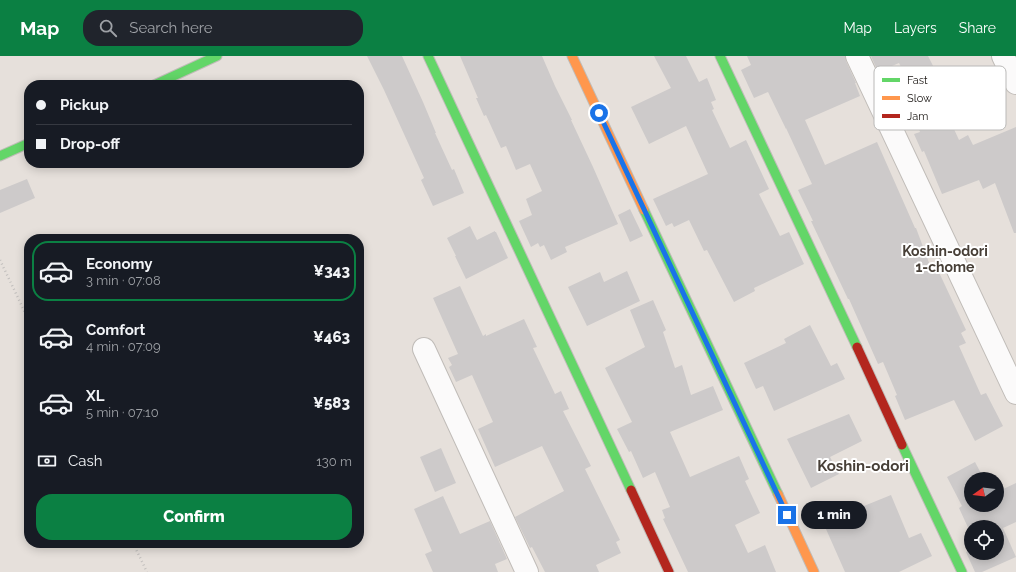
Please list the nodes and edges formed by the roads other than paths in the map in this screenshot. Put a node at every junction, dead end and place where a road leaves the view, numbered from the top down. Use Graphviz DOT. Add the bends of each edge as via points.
graph roads {
  1 [pos="217,56"];
  2 [pos="428,56"];
  3 [pos="572,56"];
  4 [pos="720,56"];
  5 [pos="857,56"];
  6 [pos="1003,56"];
  7 [pos="165,80"];
  8 [pos="1016,83"];
  9 [pos="874,92"];
  10 [pos="892,130"];
  11 [pos="24,145"];
  12 [pos="0,156"];
  13 [pos="424,349"];
  14 [pos="1016,393"];
  15 [pos="527,572"];
  16 [pos="669,572"];
  17 [pos="814,572"];
  18 [pos="962,572"];
  1 -- 7 [label="street"];
  2 -- 16 [label="street"];
  3 -- 17 [label="street"];
  4 -- 18 [label="street"];
  5 -- 9 [label="street"];
  6 -- 8 [label="street"];
  10 -- 14 [label="street"];
  11 -- 12 [label="street"];
  13 -- 15 [label="street"];
}
